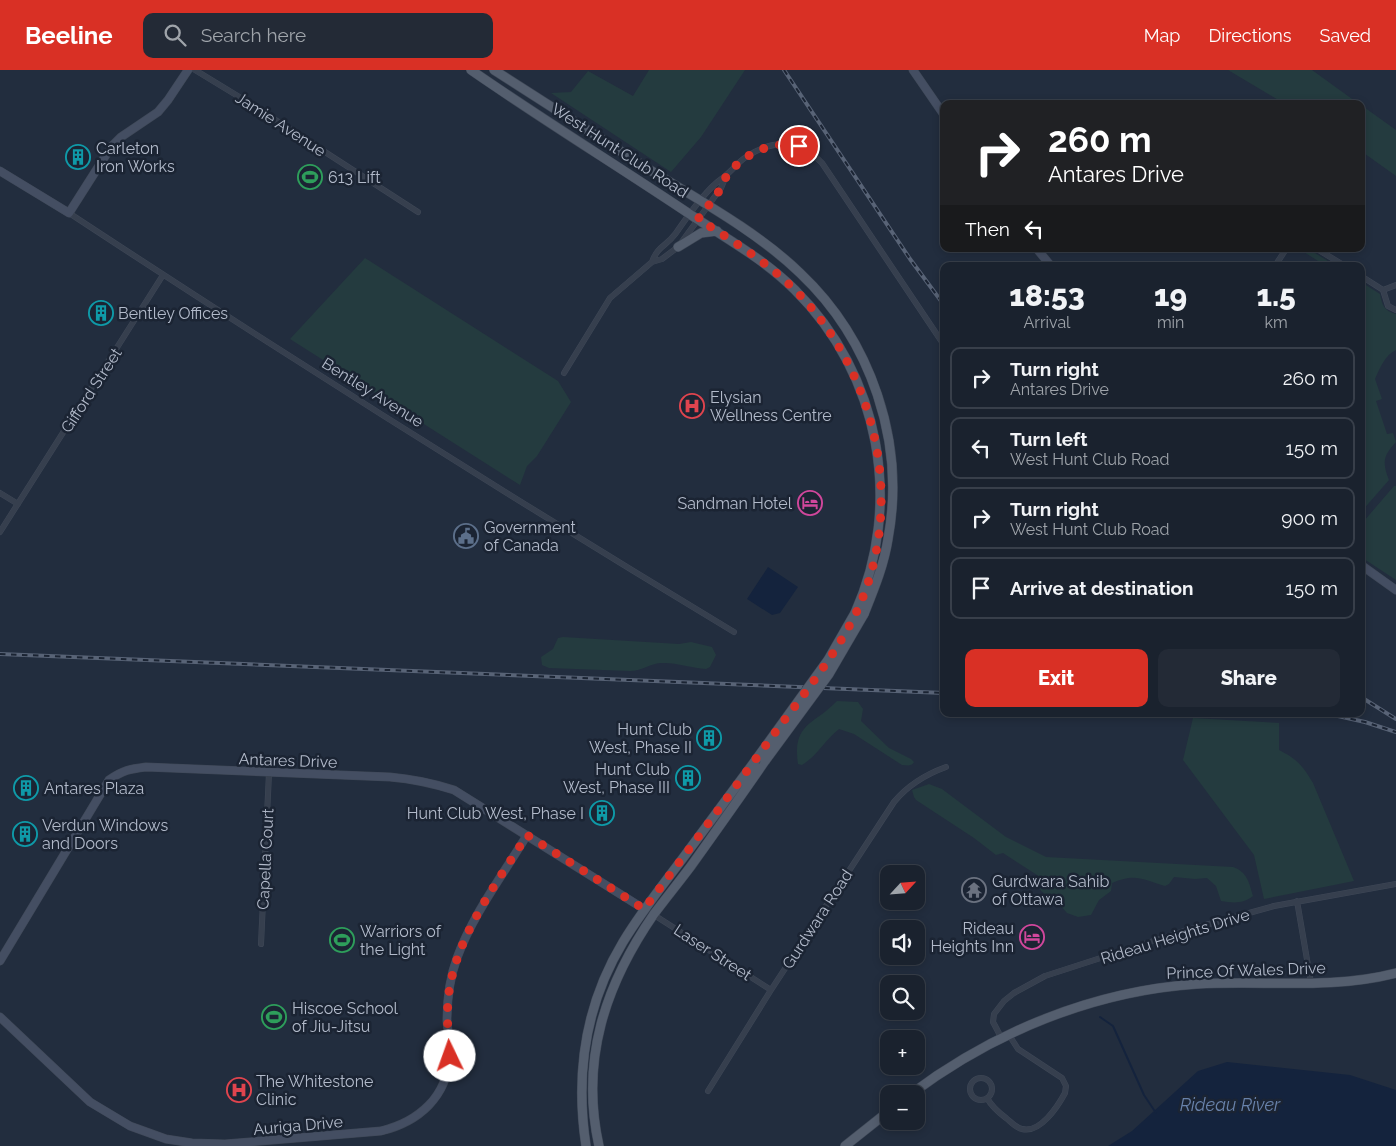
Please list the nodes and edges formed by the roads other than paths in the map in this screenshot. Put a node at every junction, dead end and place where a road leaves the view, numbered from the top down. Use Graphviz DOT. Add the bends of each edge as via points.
graph roads {
  1 [pos="188,70"];
  2 [pos="195,70"];
  3 [pos="471,70"];
  4 [pos="494,70"];
  5 [pos="914,70"];
  6 [pos="940,109"];
  7 [pos="0,170"];
  8 [pos="727,175"];
  9 [pos="700,200"];
  10 [pos="708,206"];
  11 [pos="418,212"];
  12 [pos="69,213"];
  13 [pos="690,214"];
  14 [pos="698,219"];
  15 [pos="717,231"];
  16 [pos="678,247"];
  17 [pos="1039,252"];
  18 [pos="1321,252"];
  19 [pos="652,262"];
  20 [pos="1048,262"];
  21 [pos="1338,262"];
  22 [pos="163,275"];
  23 [pos="1365,279"];
  24 [pos="1396,285"];
  25 [pos="1383,290"];
  26 [pos="1396,310"];
  27 [pos="940,339"];
  28 [pos="564,373"];
  29 [pos="0,492"];
  30 [pos="18,504"];
  31 [pos="0,532"];
  32 [pos="1365,568"];
  33 [pos="1396,590"];
  34 [pos="860,614"];
  35 [pos="734,632"];
  36 [pos="946,767"];
  37 [pos="269,773"];
  38 [pos="527,835"];
  39 [pos="1396,884"];
  40 [pos="1297,902"];
  41 [pos="644,909"];
  42 [pos="654,915"];
  43 [pos="261,944"];
  44 [pos="0,961"];
  45 [pos="1396,973"];
  46 [pos="1311,983"];
  47 [pos="771,990"];
  48 [pos="0,1017"];
  49 [pos="1005,1037"];
  50 [pos="924,1085"];
  51 [pos="708,1091"];
  52 [pos="987,1098"];
  53 [pos="880,1118"];
  54 [pos="259,1144"];
  55 [pos="586,1146"];
  56 [pos="599,1146"];
  57 [pos="845,1146"];
  1 -- 12 [label="street" via="158,112 111,147"];
  2 -- 11 [label="street, Jamie Avenue"];
  3 -- 13 [label="main road, West Hunt Club Road"];
  4 -- 9 [label="main road, West Hunt Club Road"];
  5 -- 6 [label="street"];
  7 -- 12 [label="street, Bentley Avenue"];
  8 -- 9 [label="street, West Hunt Club Road"];
  8 -- 10 [label="street, West Hunt Club Road"];
  8 -- 27 [label="street, West Hunt Club Road" via="746,157 772,146 790,144 814,155"];
  9 -- 10 [label="main road, West Hunt Club Road"];
  9 -- 13 [label="street"];
  10 -- 14 [label="street"];
  10 -- 34 [label="main road, West Hunt Club Road" via="777,253 808,280 845,327 879,399 892,463 891,522 876,587"];
  12 -- 22 [label="street, Bentley Avenue"];
  13 -- 14 [label="main road, West Hunt Club Road"];
  13 -- 19 [label="street" via="671,239 657,250"];
  14 -- 15 [label="main road, West Hunt Club Road"];
  14 -- 16 [label="street"];
  15 -- 16 [label="main road" via="701,233"];
  15 -- 34 [label="main road, West Hunt Club Road" via="766,264 816,312 842,350 863,396 876,440 881,497 878,534"];
  16 -- 19 [label="street"];
  17 -- 20 [label="street"];
  18 -- 21 [label="street"];
  19 -- 28 [label="street" via="610,298"];
  22 -- 30 [label="street, Gifford Street"];
  22 -- 35 [label="street, Bentley Avenue"];
  23 -- 25 [label="street"];
  24 -- 25 [label="street"];
  25 -- 26 [label="street" via="1388,306"];
  29 -- 30 [label="street"];
  30 -- 31 [label="street, Gifford Street"];
  32 -- 33 [label="street"];
  34 -- 41 [label="main road, West Hunt Club Road, bridge"];
  34 -- 42 [label="main road, West Hunt Club Road, bridge" via="829,674"];
  36 -- 47 [label="street, Gurdwara Road" via="904,789"];
  37 -- 38 [label="street, Antares Drive" via="390,777 431,782 454,790"];
  37 -- 43 [label="street, Capella Court"];
  37 -- 44 [label="street, Antares Drive" via="146,767 120,772 110,780"];
  38 -- 41 [label="street, Antares Drive"];
  38 -- 54 [label="street, Auriga Drive" via="471,926 457,958 449,992 450,1056 436,1097 414,1118 398,1127"];
  39 -- 40 [label="street, Rideau Heights Drive"];
  40 -- 46 [label="street"];
  40 -- 49 [label="street, Rideau Heights Drive" via="1184,932 1045,976 1014,993 996,1010 993,1022"];
  41 -- 42 [label="main road"];
  41 -- 55 [label="main road, West Hunt Club Road" via="609,968 589,1023 581,1084"];
  42 -- 47 [label="street, Laser Street"];
  42 -- 56 [label="main road, West Hunt Club Road" via="614,984 599,1030 592,1086"];
  45 -- 46 [label="main road, Prince Of Wales Drive" via="1351,982"];
  46 -- 49 [label="main road, Prince Of Wales Drive" via="1198,984 1155,988 1043,1019"];
  47 -- 51 [label="street, Gurdwara Road"];
  48 -- 54 [label="street, Auriga Drive" via="90,1102 130,1126 166,1139 192,1143"];
  49 -- 50 [label="main road, Prince Of Wales Drive" via="953,1064"];
  49 -- 52 [label="street" via="1062,1078 1065,1093 1042,1124 1030,1130 1011,1123 994,1109"];
  52 -- 52 [label="street" via="991,1085 982,1078 975,1080 970,1088 971,1095 977,1099"];
  53 -- 57 [label="main road"];
}
